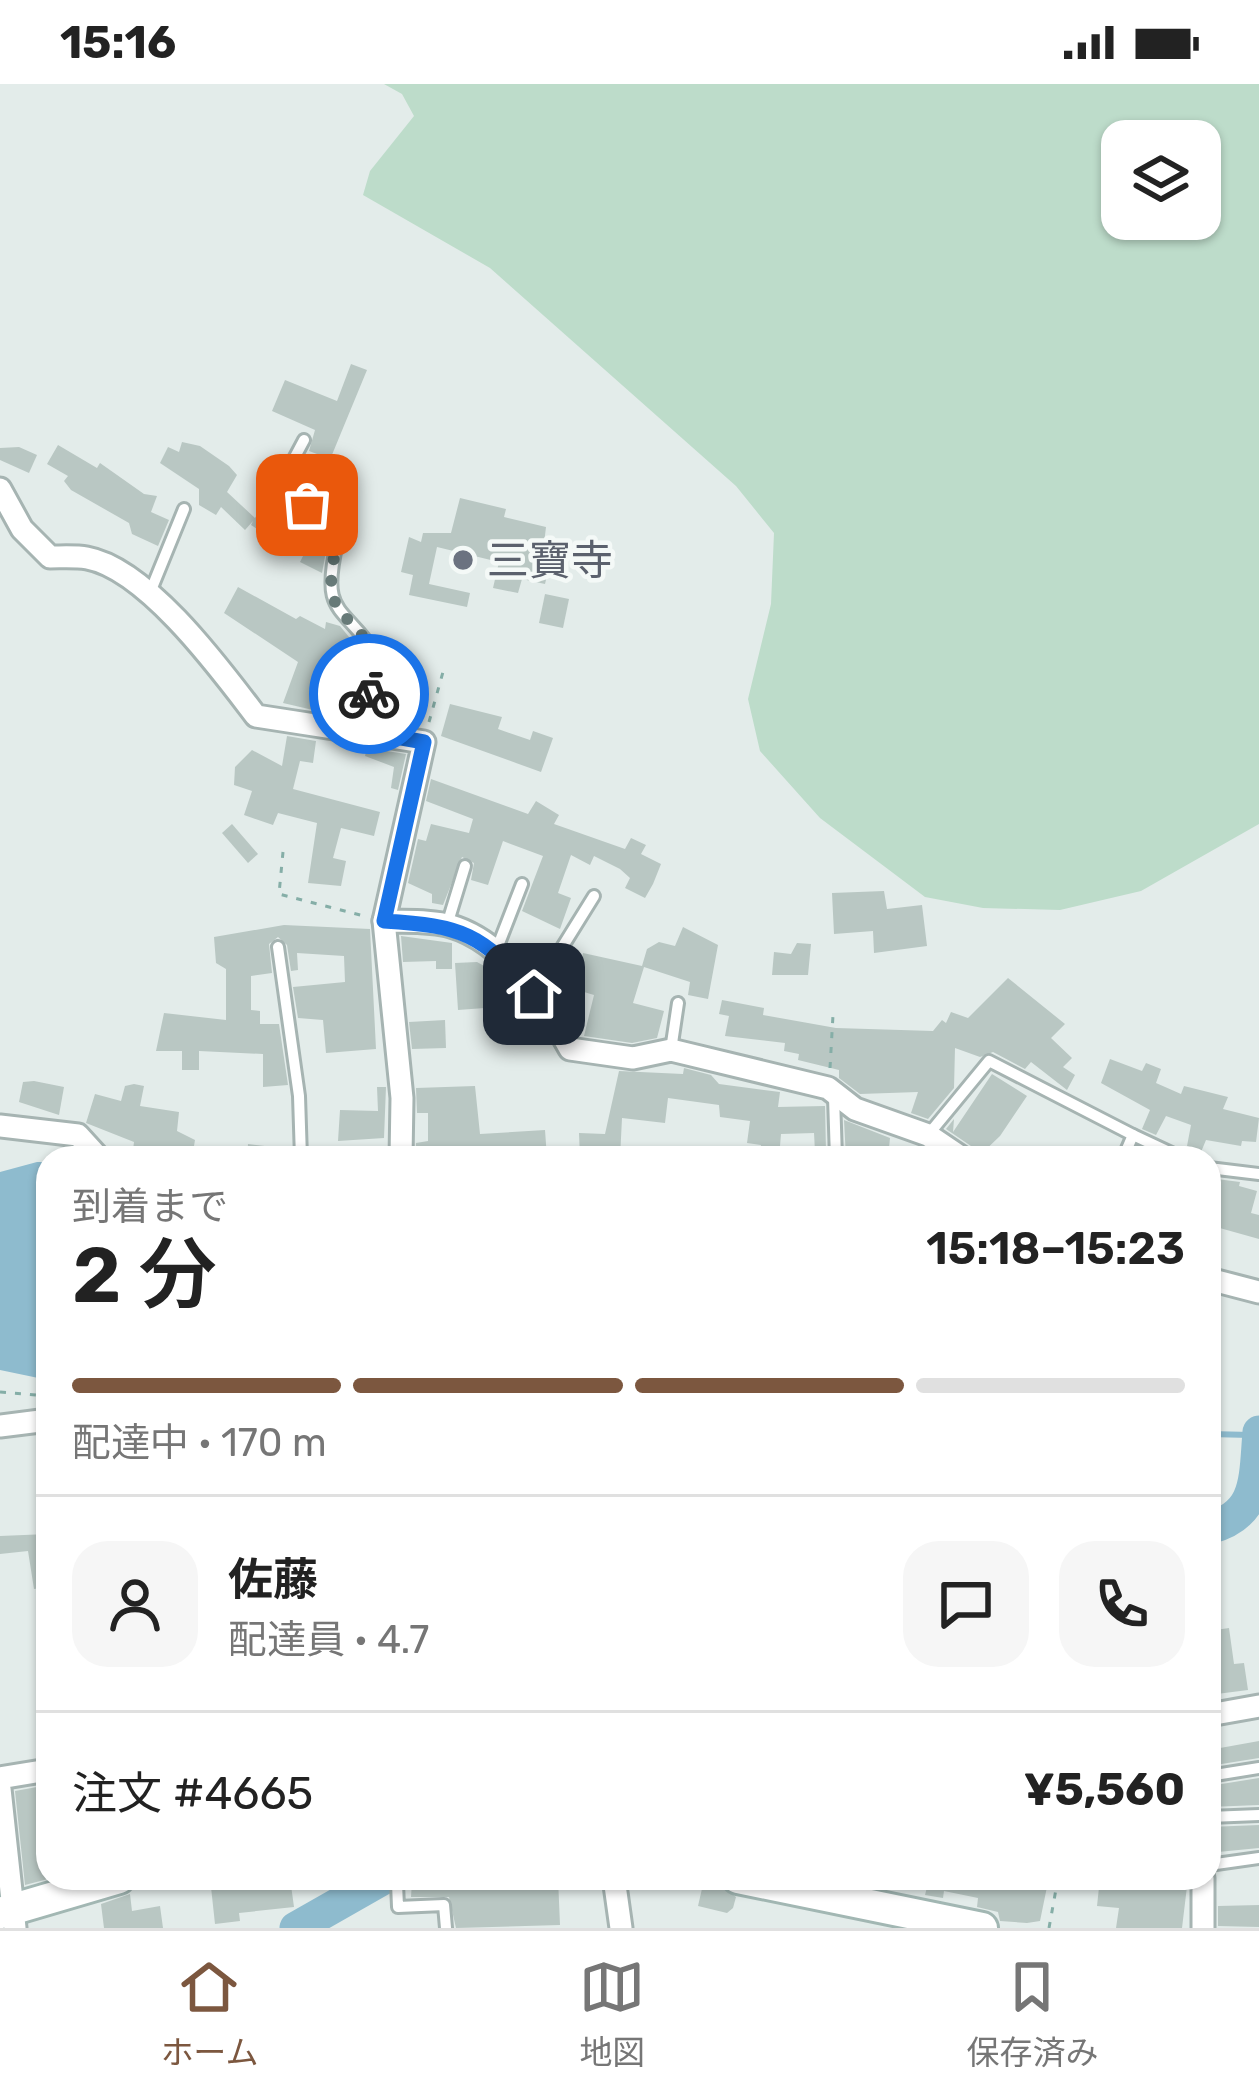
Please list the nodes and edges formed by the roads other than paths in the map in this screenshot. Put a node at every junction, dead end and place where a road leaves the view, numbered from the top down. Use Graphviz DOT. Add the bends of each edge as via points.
graph roads {
  1 [pos="304,440"];
  2 [pos="0,489"];
  3 [pos="184,509"];
  4 [pos="148,596"];
  5 [pos="357,730"];
  6 [pos="465,866"];
  7 [pos="522,884"];
  8 [pos="594,896"];
  9 [pos="384,921"];
  10 [pos="448,925"];
  11 [pos="278,946"];
  12 [pos="496,951"];
  13 [pos="534,994"];
  14 [pos="678,1003"];
  15 [pos="671,1050"];
  16 [pos="831,1091"];
  17 [pos="0,1126"];
  18 [pos="1133,1135"];
  19 [pos="928,1136"];
  20 [pos="88,1146"];
  21 [pos="301,1146"];
  22 [pos="400,1146"];
  23 [pos="835,1146"];
  24 [pos="943,1146"];
  25 [pos="1129,1146"];
  26 [pos="1157,1146"];
  27 [pos="1221,1169"];
  28 [pos="1259,1174"];
  29 [pos="1221,1282"];
  30 [pos="1259,1292"];
  31 [pos="36,1422"];
  32 [pos="0,1426"];
  33 [pos="1259,1706"];
  34 [pos="1221,1713"];
  35 [pos="1259,1768"];
  36 [pos="36,1772"];
  37 [pos="1221,1774"];
  38 [pos="0,1778"];
  39 [pos="0,1789"];
  40 [pos="1259,1815"];
  41 [pos="1221,1817"];
  42 [pos="1259,1858"];
  43 [pos="1221,1863"];
  44 [pos="85,1890"];
  45 [pos="397,1890"];
  46 [pos="616,1890"];
  47 [pos="784,1890"];
  48 [pos="1203,1890"];
  49 [pos="9,1917"];
  50 [pos="907,1922"];
  51 [pos="446,1928"];
  52 [pos="621,1928"];
  53 [pos="982,1928"];
  54 [pos="1204,1928"];
  1 -- 5 [label="lane" via="280,485 337,543 327,584 332,599 378,657"];
  2 -- 4 [label="street" via="50,557 109,566"];
  3 -- 4 [label="lane"];
  4 -- 5 [label="street" via="201,641 256,716"];
  5 -- 9 [label="street" via="424,742"];
  6 -- 10 [label="lane"];
  7 -- 12 [label="lane"];
  8 -- 13 [label="lane"];
  9 -- 10 [label="street"];
  9 -- 22 [label="street"];
  10 -- 12 [label="street"];
  11 -- 21 [label="lane"];
  12 -- 13 [label="street"];
  13 -- 15 [label="street" via="570,1048 633,1058"];
  14 -- 15 [label="lane"];
  15 -- 16 [label="street"];
  16 -- 19 [label="street" via="855,1109"];
  16 -- 23 [label="lane"];
  17 -- 20 [label="street" via="78,1135"];
  18 -- 19 [label="lane" via="989,1061"];
  18 -- 25 [label="lane"];
  18 -- 26 [label="lane"];
  19 -- 24 [label="street"];
  27 -- 28 [label="lane"];
  29 -- 30 [label="street"];
  31 -- 32 [label="street"];
  33 -- 34 [label="street"];
  35 -- 37 [label="lane"];
  36 -- 38 [label="street"];
  39 -- 49 [label="street"];
  40 -- 41 [label="lane"];
  42 -- 43 [label="lane"];
  44 -- 49 [label="main road"];
  45 -- 51 [label="lane" via="398,1907 444,1905"];
  46 -- 52 [label="street"];
  47 -- 50 [label="main road"];
  48 -- 54 [label="street"];
  50 -- 53 [label="main road"];
}
